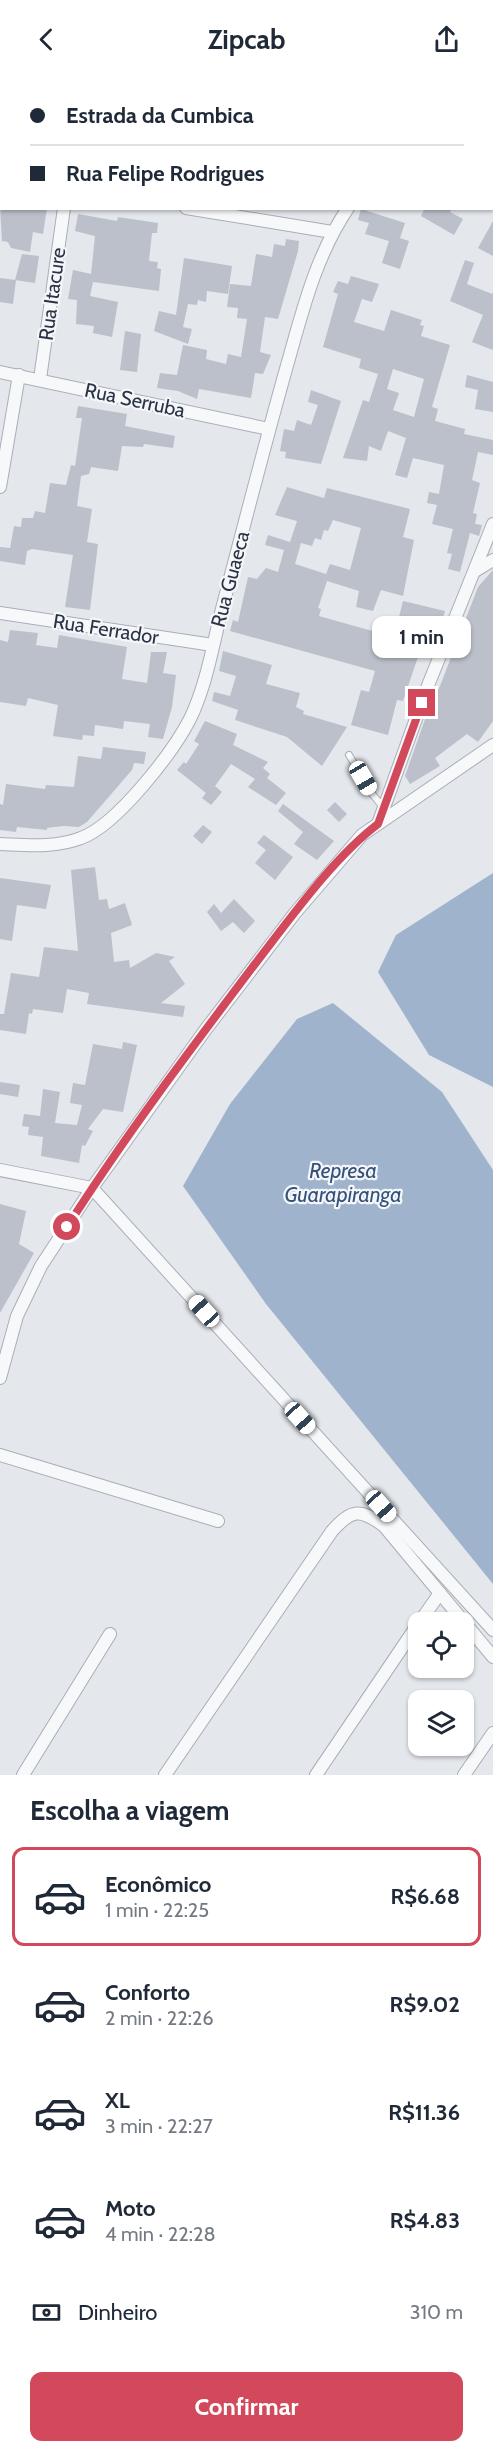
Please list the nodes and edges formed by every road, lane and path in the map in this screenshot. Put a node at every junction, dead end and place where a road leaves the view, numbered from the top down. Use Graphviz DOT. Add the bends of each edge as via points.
graph roads {
  1 [pos="64,210"];
  2 [pos="198,210"];
  3 [pos="347,210"];
  4 [pos="332,232"];
  5 [pos="0,372"];
  6 [pos="19,375"];
  7 [pos="40,380"];
  8 [pos="269,429"];
  9 [pos="0,487"];
  10 [pos="493,524"];
  11 [pos="493,560"];
  12 [pos="475,571"];
  13 [pos="0,613"];
  14 [pos="213,645"];
  15 [pos="493,745"];
  16 [pos="349,755"];
  17 [pos="383,807"];
  18 [pos="378,824"];
  19 [pos="0,844"];
  20 [pos="0,1170"];
  21 [pos="92,1188"];
  22 [pos="0,1377"];
  23 [pos="0,1455"];
  24 [pos="218,1521"];
  25 [pos="440,1593"];
  26 [pos="427,1612"];
  27 [pos="493,1629"];
  28 [pos="110,1634"];
  29 [pos="408,1640"];
  30 [pos="493,1657"];
  31 [pos="493,1733"];
  32 [pos="23,1775"];
  33 [pos="165,1775"];
  34 [pos="316,1775"];
  35 [pos="464,1775"];
  1 -- 7 [label="street, Rua Itacure"];
  2 -- 4 [label="street"];
  3 -- 4 [label="street, Rua Guaeca"];
  4 -- 8 [label="street, Rua Guaeca" via="314,273"];
  5 -- 6 [label="street, Rua Serruba"];
  6 -- 7 [label="street, Rua Serruba"];
  6 -- 9 [label="street"];
  7 -- 8 [label="street, Rua Serruba"];
  8 -- 14 [label="street, Rua Guaeca"];
  10 -- 12 [label="street"];
  11 -- 12 [label="street"];
  12 -- 17 [label="street"];
  13 -- 14 [label="street, Rua Ferrador"];
  14 -- 19 [label="street, Rua Guaeca" via="190,718 156,770 121,809 82,838 45,845"];
  15 -- 18 [label="street"];
  16 -- 17 [label="lane"];
  17 -- 18 [label="street"];
  18 -- 21 [label="street" via="362,836 295,913"];
  20 -- 21 [label="street"];
  21 -- 22 [label="street" via="28,1288"];
  21 -- 27 [label="street"];
  23 -- 24 [label="street"];
  25 -- 26 [label="street"];
  25 -- 30 [label="street"];
  25 -- 33 [label="street" via="384,1526 359,1512 345,1516"];
  28 -- 32 [label="street"];
  29 -- 34 [label="street"];
  31 -- 35 [label="street"];
}
